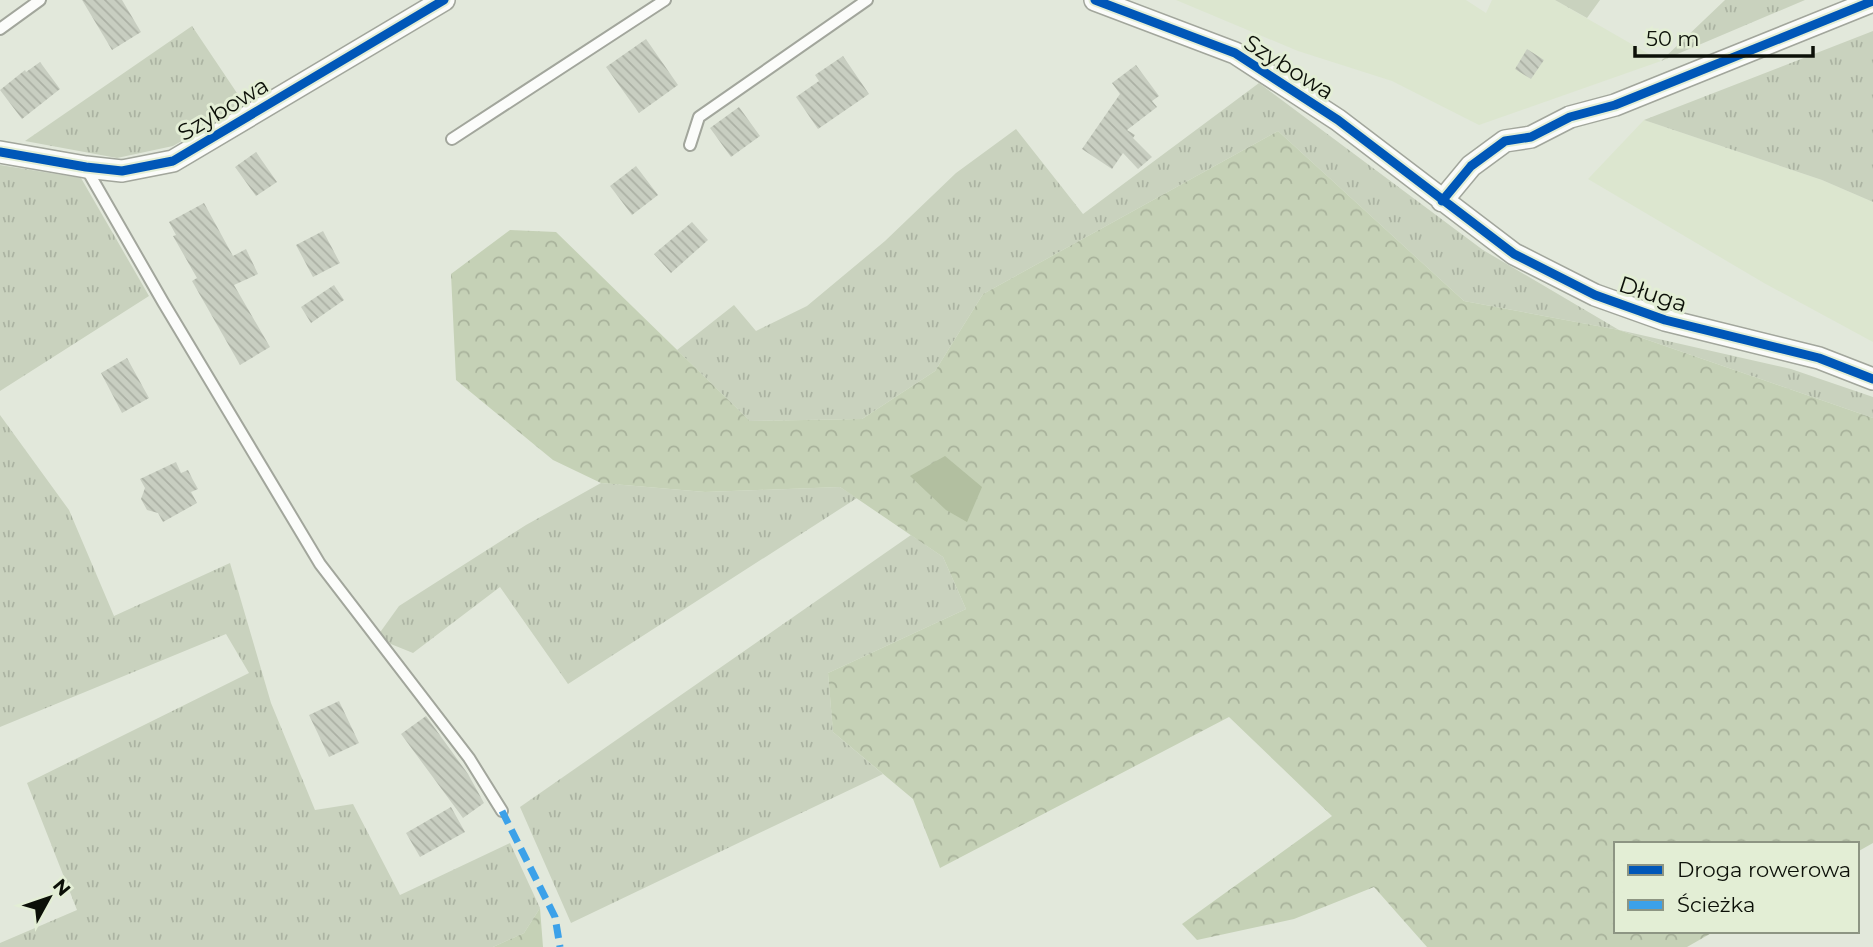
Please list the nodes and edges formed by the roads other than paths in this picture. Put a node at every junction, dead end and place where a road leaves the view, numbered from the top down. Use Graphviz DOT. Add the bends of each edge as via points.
graph roads {
  1 [pos="40,0"];
  2 [pos="444,0"];
  3 [pos="665,0"];
  4 [pos="867,0"];
  5 [pos="1095,0"];
  6 [pos="1873,1"];
  7 [pos="0,29"];
  8 [pos="452,139"];
  9 [pos="690,145"];
  10 [pos="0,152"];
  11 [pos="86,167"];
  12 [pos="1442,201"];
  13 [pos="1873,379"];
  14 [pos="502,811"];
  1 -- 7 [label="lane"];
  2 -- 11 [label="street, Szybowa" via="173,161 122,171"];
  3 -- 8 [label="lane"];
  4 -- 9 [label="lane" via="699,117"];
  5 -- 12 [label="street, Szybowa" via="1235,53 1338,120"];
  6 -- 12 [label="street" via="1615,105 1570,117 1531,138 1505,141 1471,166"];
  10 -- 11 [label="street, Szybowa"];
  11 -- 14 [label="lane" via="320,564 469,758"];
  12 -- 13 [label="street, Długa" via="1514,254 1595,295 1665,320 1819,358"];
}
